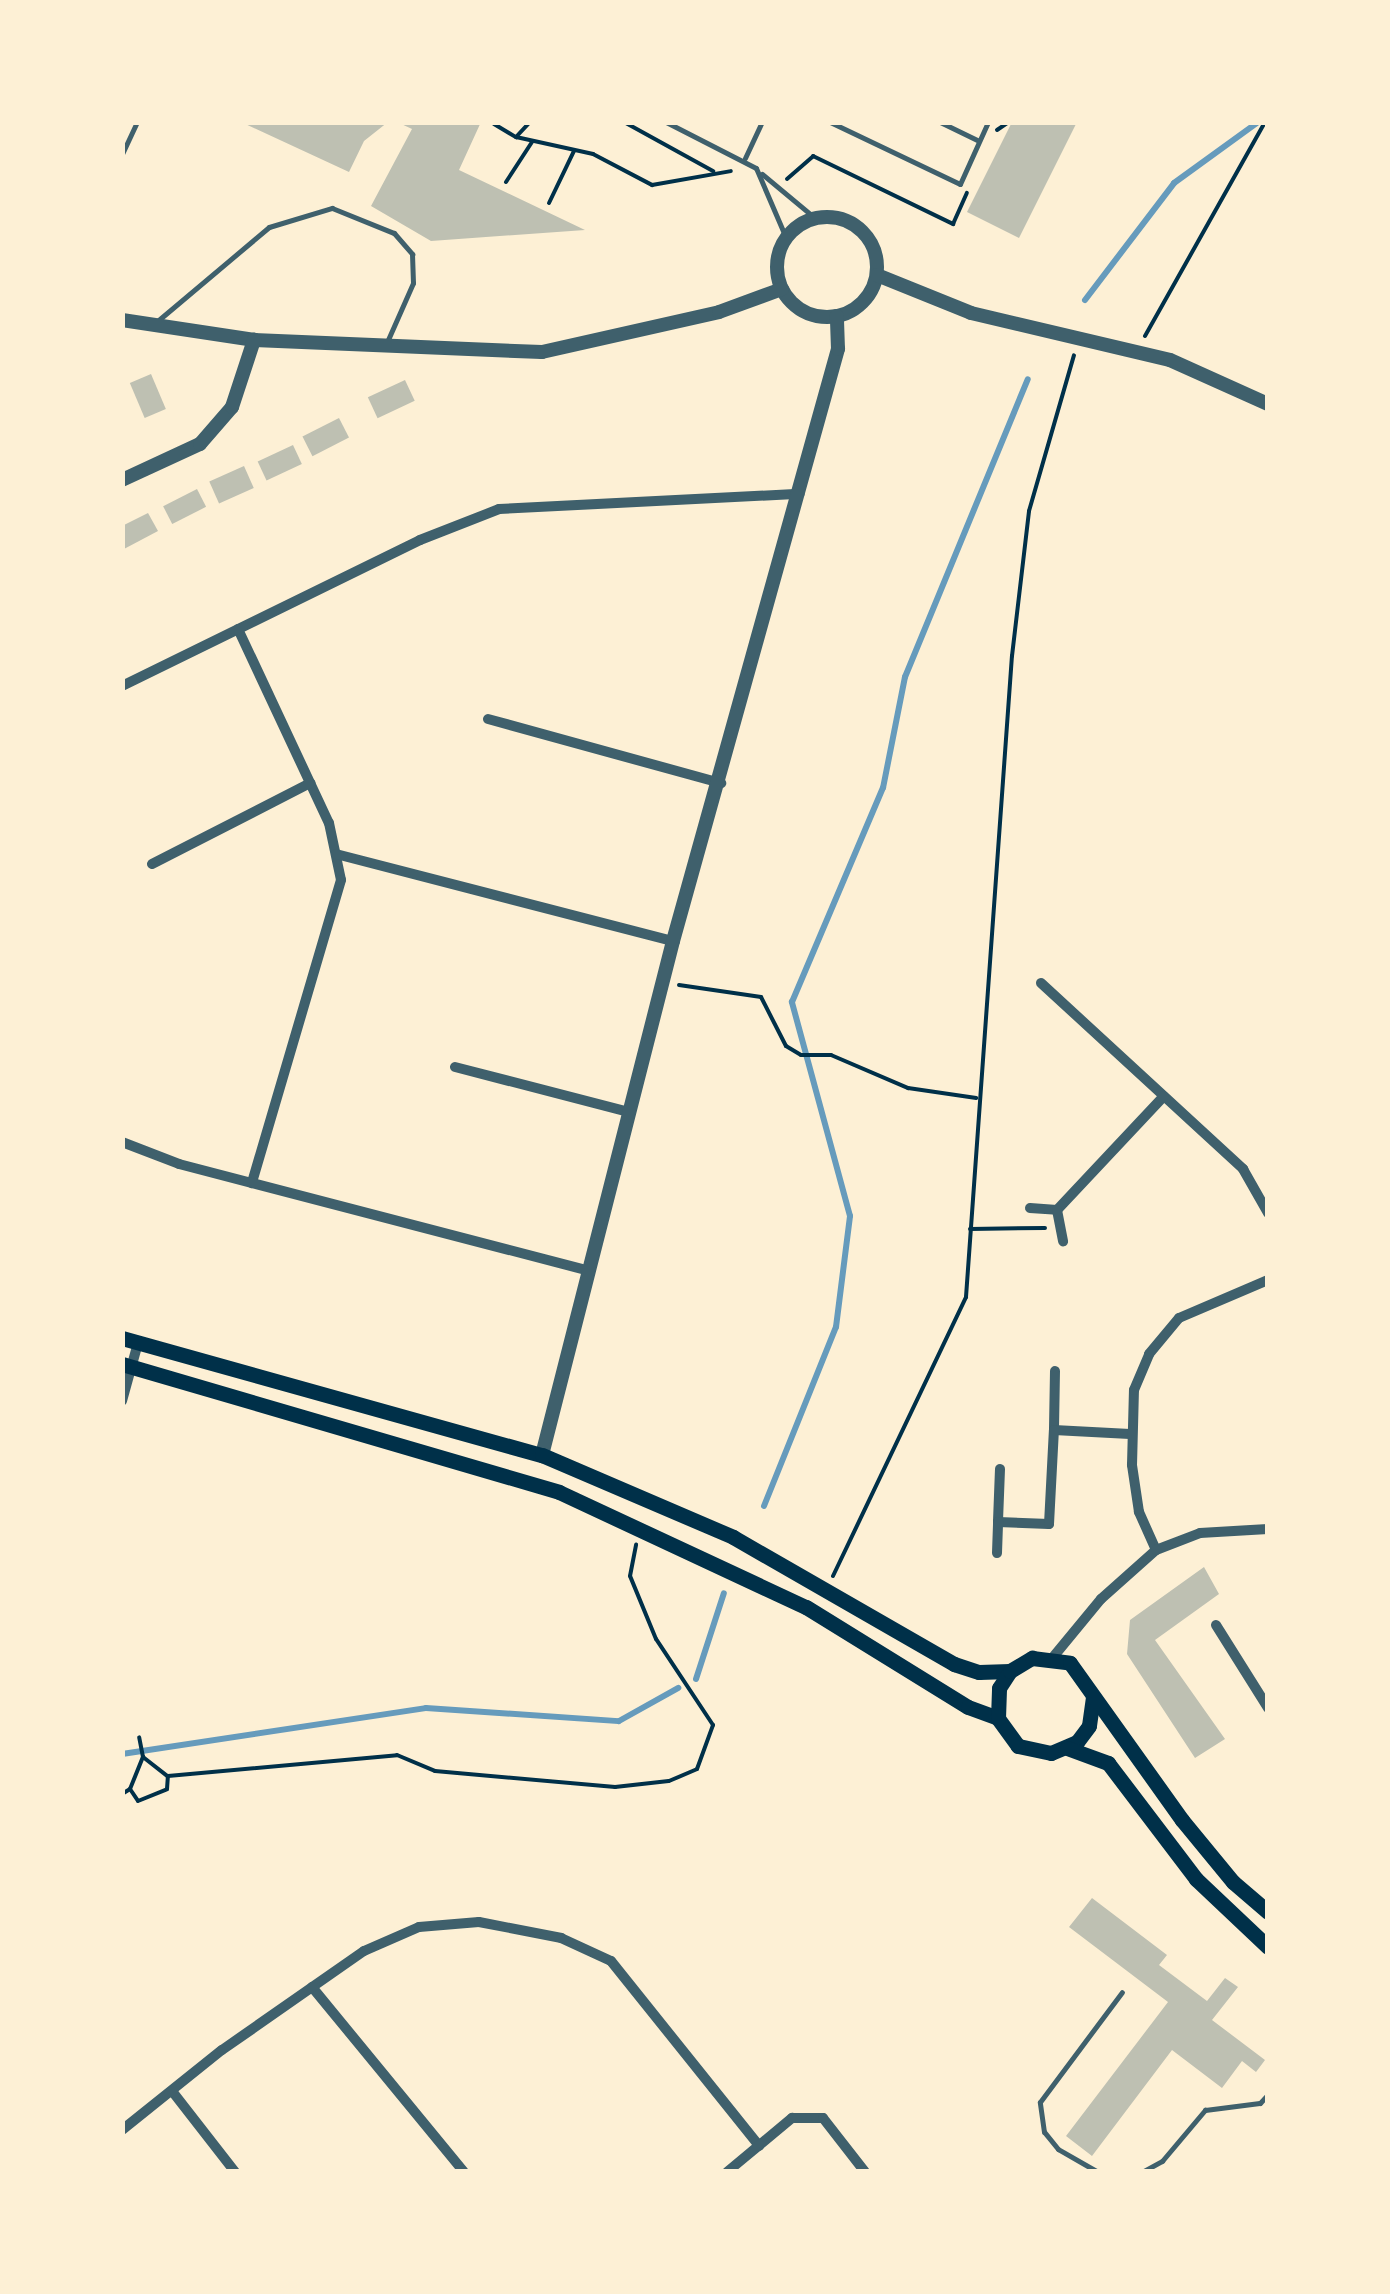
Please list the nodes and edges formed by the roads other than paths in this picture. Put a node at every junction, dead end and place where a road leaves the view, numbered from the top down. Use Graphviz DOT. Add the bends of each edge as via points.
graph roads {
  1 [pos="137,122"];
  2 [pos="666,122"];
  3 [pos="762,122"];
  4 [pos="830,122"];
  5 [pos="940,122"];
  6 [pos="988,122"];
  7 [pos="980,141"];
  8 [pos="122,154"];
  9 [pos="745,158"];
  10 [pos="756,168"];
  11 [pos="815,218"];
  12 [pos="786,238"];
  13 [pos="877,275"];
  14 [pos="782,289"];
  15 [pos="837,316"];
  16 [pos="122,320"];
  17 [pos="152,325"];
  18 [pos="254,340"];
  19 [pos="386,344"];
  20 [pos="1268,404"];
  21 [pos="122,480"];
  22 [pos="800,494"];
  23 [pos="238,629"];
  24 [pos="122,686"];
  25 [pos="488,719"];
  26 [pos="310,783"];
  27 [pos="721,783"];
  28 [pos="336,854"];
  29 [pos="152,864"];
  30 [pos="673,941"];
  31 [pos="1041,983"];
  32 [pos="455,1067"];
  33 [pos="1164,1096"];
  34 [pos="629,1112"];
  35 [pos="122,1142"];
  36 [pos="252,1183"];
  37 [pos="1030,1208"];
  38 [pos="1056,1210"];
  39 [pos="1268,1214"];
  40 [pos="1063,1241"];
  41 [pos="588,1272"];
  42 [pos="1268,1280"];
  43 [pos="130,1340"];
  44 [pos="127,1365"];
  45 [pos="1055,1370"];
  46 [pos="122,1401"];
  47 [pos="1054,1430"];
  48 [pos="1130,1434"];
  49 [pos="542,1454"];
  50 [pos="1000,1468"];
  51 [pos="532,1483"];
  52 [pos="998,1522"];
  53 [pos="1268,1529"];
  54 [pos="1156,1550"];
  55 [pos="997,1553"];
  56 [pos="1216,1625"];
  57 [pos="1054,1656"];
  58 [pos="1010,1670"];
  59 [pos="1093,1697"];
  60 [pos="1268,1708"];
  61 [pos="998,1718"];
  62 [pos="1067,1748"];
  63 [pos="1268,1912"];
  64 [pos="1268,1947"];
  65 [pos="312,1987"];
  66 [pos="1122,1992"];
  67 [pos="172,2090"];
  68 [pos="1268,2094"];
  69 [pos="122,2130"];
  70 [pos="758,2146"];
  71 [pos="235,2172"];
  72 [pos="464,2172"];
  73 [pos="727,2172"];
  74 [pos="865,2172"];
  75 [pos="1098,2172"];
  76 [pos="1142,2172"];
  1 -- 8 [label="lane"];
  2 -- 9 [label="lane"];
  3 -- 9 [label="lane"];
  4 -- 7 [label="lane" via="960,184"];
  5 -- 7 [label="lane"];
  6 -- 7 [label="lane"];
  9 -- 10 [label="lane"];
  10 -- 11 [label="lane"];
  10 -- 12 [label="lane"];
  11 -- 12 [label="street"];
  11 -- 13 [label="street" via="856,226 871,242"];
  12 -- 14 [label="street" via="777,270"];
  13 -- 15 [label="street" via="860,305"];
  13 -- 20 [label="street" via="971,314 1136,351"];
  14 -- 15 [label="street" via="813,315"];
  14 -- 19 [label="street" via="719,312 542,352"];
  15 -- 22 [label="street" via="838,350"];
  16 -- 17 [label="street"];
  17 -- 18 [label="street"];
  17 -- 19 [label="lane" via="268,228 332,208 394,233 412,254 413,283"];
  18 -- 19 [label="street"];
  18 -- 21 [label="street" via="232,408 200,444"];
  22 -- 23 [label="street" via="499,509"];
  22 -- 27 [label="street"];
  23 -- 24 [label="street"];
  23 -- 26 [label="street"];
  25 -- 27 [label="street"];
  26 -- 28 [label="street"];
  26 -- 29 [label="street"];
  27 -- 30 [label="street"];
  28 -- 30 [label="street"];
  28 -- 36 [label="street" via="341,880"];
  30 -- 34 [label="street"];
  31 -- 33 [label="street"];
  32 -- 34 [label="street"];
  33 -- 38 [label="street"];
  33 -- 39 [label="street" via="1243,1169"];
  34 -- 41 [label="street"];
  35 -- 36 [label="street"];
  36 -- 41 [label="street"];
  37 -- 38 [label="street"];
  38 -- 40 [label="street"];
  41 -- 49 [label="street"];
  42 -- 48 [label="street" via="1180,1318 1149,1354 1134,1390"];
  43 -- 44 [label="street"];
  43 -- 49 [label="main road"];
  44 -- 46 [label="street"];
  44 -- 51 [label="main road"];
  45 -- 47 [label="street"];
  47 -- 48 [label="street"];
  47 -- 52 [label="street" via="1049,1524"];
  48 -- 54 [label="street" via="1139,1512"];
  49 -- 51 [label="main road"];
  49 -- 58 [label="main road" via="668,1507 828,1588 954,1664 978,1672"];
  50 -- 52 [label="street"];
  51 -- 61 [label="main road" via="639,1525 806,1607 968,1708"];
  52 -- 55 [label="street"];
  53 -- 54 [label="street" via="1200,1533"];
  54 -- 57 [label="street" via="1101,1599"];
  56 -- 60 [label="street"];
  57 -- 58 [label="main road"];
  57 -- 59 [label="main road" via="1078,1669"];
  58 -- 61 [label="main road" via="998,1688"];
  59 -- 62 [label="main road" via="1089,1726"];
  59 -- 63 [label="main road" via="1200,1842"];
  61 -- 62 [label="main road" via="1018,1746 1040,1754"];
  62 -- 64 [label="main road" via="1108,1763 1196,1880"];
  65 -- 67 [label="street"];
  65 -- 70 [label="street" via="364,1951 419,1927 479,1922 562,1938 611,1960"];
  65 -- 72 [label="street"];
  66 -- 75 [label="lane" via="1040,2102 1044,2132 1058,2149"];
  67 -- 69 [label="street"];
  67 -- 71 [label="street"];
  68 -- 76 [label="lane" via="1260,2102 1205,2110 1162,2160"];
  70 -- 73 [label="street"];
  70 -- 74 [label="street" via="792,2118 823,2118"];
}
